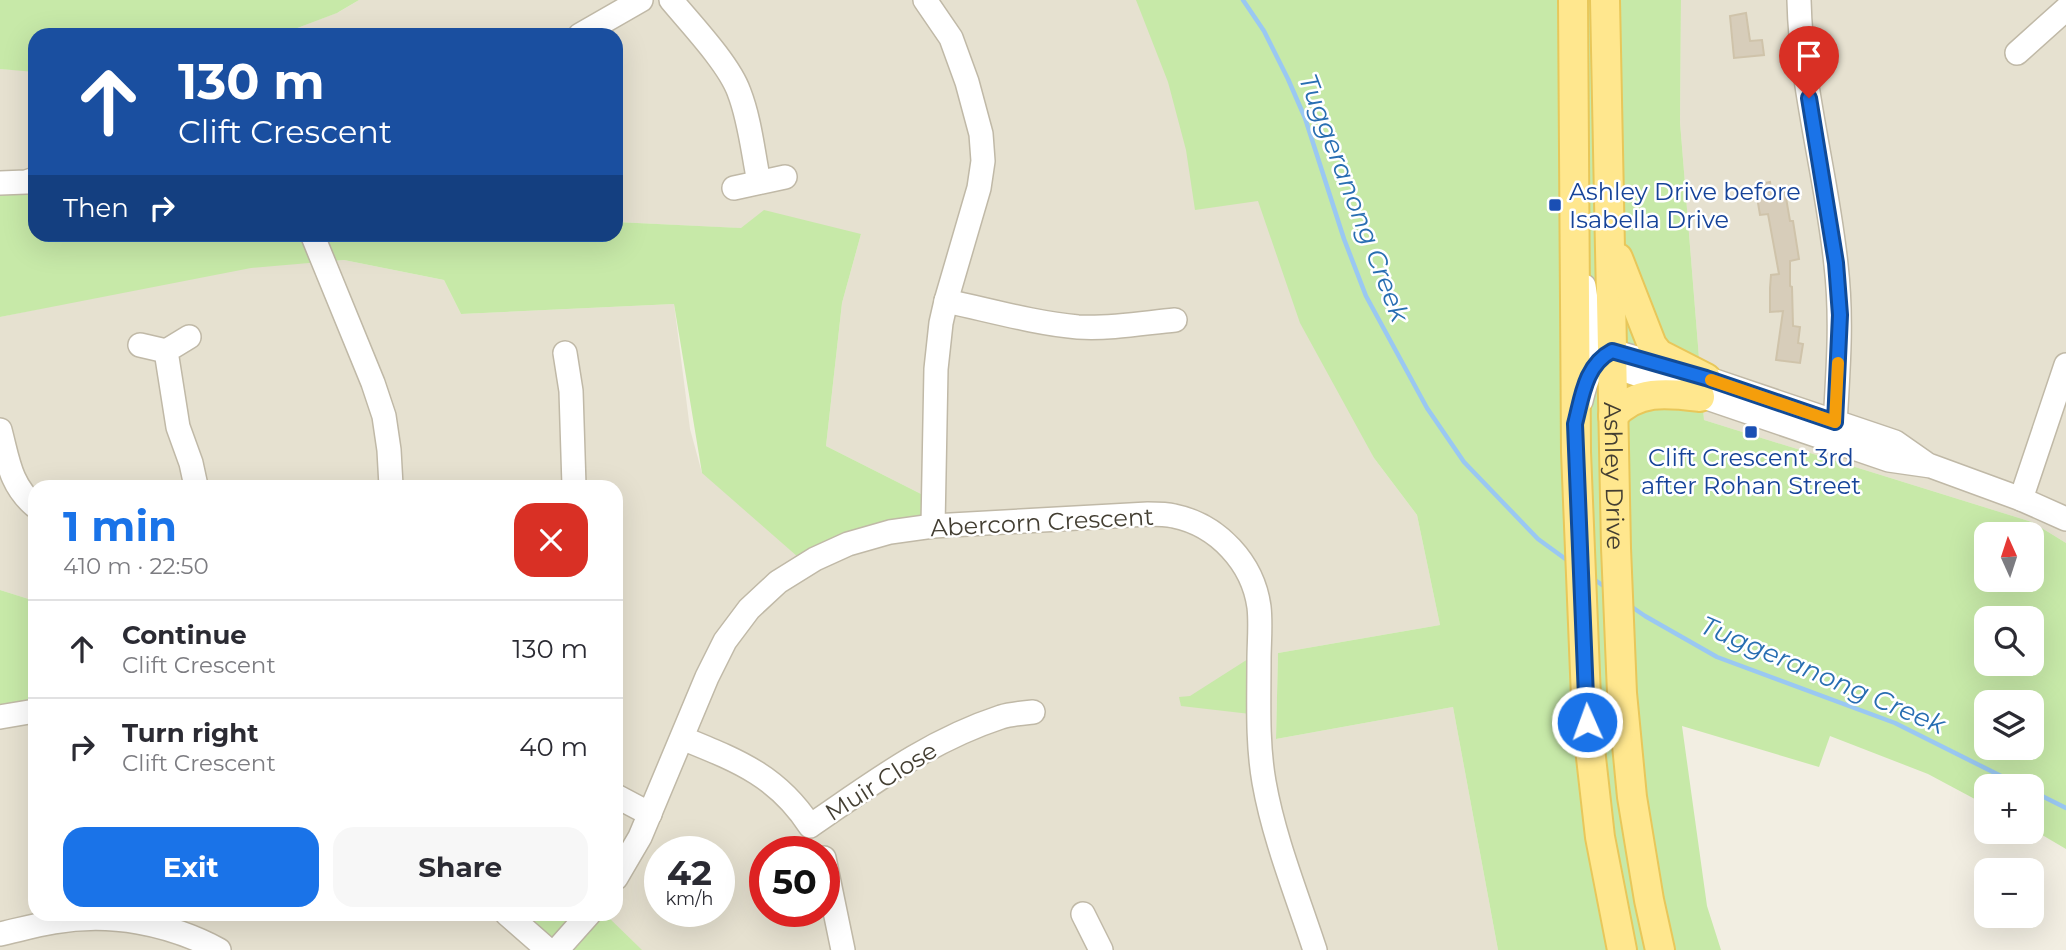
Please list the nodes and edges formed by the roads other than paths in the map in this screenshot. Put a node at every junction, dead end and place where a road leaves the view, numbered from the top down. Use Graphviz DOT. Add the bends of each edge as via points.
graph roads {
  1 [pos="641,0"];
  2 [pos="671,0"];
  3 [pos="925,0"];
  4 [pos="1573,0"];
  5 [pos="1605,0"];
  6 [pos="1799,0"];
  7 [pos="2066,9"];
  8 [pos="592,28"];
  9 [pos="2017,53"];
  10 [pos="785,177"];
  11 [pos="28,181"];
  12 [pos="0,183"];
  13 [pos="759,183"];
  14 [pos="734,188"];
  15 [pos="1573,215"];
  16 [pos="1611,239"];
  17 [pos="315,242"];
  18 [pos="946,301"];
  19 [pos="1175,320"];
  20 [pos="189,337"];
  21 [pos="140,345"];
  22 [pos="166,351"];
  23 [pos="565,352"];
  24 [pos="1609,358"];
  25 [pos="2066,365"];
  26 [pos="1703,388"];
  27 [pos="1613,416"];
  28 [pos="1575,424"];
  29 [pos="0,430"];
  30 [pos="1834,432"];
  31 [pos="195,480"];
  32 [pos="391,480"];
  33 [pos="574,480"];
  34 [pos="2021,499"];
  35 [pos="28,500"];
  36 [pos="2066,519"];
  37 [pos="933,526"];
  38 [pos="28,712"];
  39 [pos="1033,712"];
  40 [pos="0,717"];
  41 [pos="682,737"];
  42 [pos="623,800"];
  43 [pos="650,814"];
  44 [pos="810,826"];
  45 [pos="815,836"];
  46 [pos="623,866"];
  47 [pos="1083,914"];
  48 [pos="55,921"];
  49 [pos="127,921"];
  50 [pos="515,921"];
  51 [pos="583,921"];
  52 [pos="838,927"];
  53 [pos="0,934"];
  54 [pos="219,950"];
  55 [pos="548,950"];
  56 [pos="556,950"];
  57 [pos="843,950"];
  58 [pos="1101,950"];
  59 [pos="1315,950"];
  60 [pos="1622,950"];
  61 [pos="1660,950"];
  1 -- 8 [label="street"];
  2 -- 13 [label="street" via="738,90"];
  3 -- 18 [label="street" via="951,38 967,82 983,161"];
  4 -- 15 [label="main road, Ashley Drive"];
  5 -- 16 [label="main road, Ashley Drive"];
  6 -- 30 [label="street" via="1804,70 1836,263 1840,315"];
  7 -- 9 [label="street"];
  10 -- 13 [label="street"];
  11 -- 12 [label="street"];
  13 -- 14 [label="street"];
  15 -- 24 [label="street" via="1593,342"];
  15 -- 28 [label="main road, Ashley Drive"];
  16 -- 24 [label="main road, Ashley Drive"];
  16 -- 26 [label="main road" via="1652,345"];
  17 -- 32 [label="street" via="384,416"];
  18 -- 19 [label="street" via="1080,327"];
  18 -- 37 [label="street" via="936,369"];
  20 -- 22 [label="street"];
  21 -- 22 [label="street"];
  22 -- 31 [label="street" via="178,427"];
  23 -- 33 [label="street"];
  24 -- 26 [label="street"];
  24 -- 27 [label="main road, Ashley Drive"];
  24 -- 28 [label="street" via="1592,368"];
  25 -- 34 [label="street"];
  26 -- 27 [label="main road" via="1638,397"];
  26 -- 30 [label="street"];
  27 -- 61 [label="main road, Ashley Drive" via="1622,693 1632,797"];
  28 -- 60 [label="main road, Ashley Drive" via="1587,722 1600,837"];
  29 -- 35 [label="street" via="12,478"];
  30 -- 34 [label="street" via="1889,460 1931,466"];
  34 -- 36 [label="street"];
  37 -- 41 [label="street, Abercorn Crescent" via="848,544 778,582 749,609 725,641"];
  37 -- 59 [label="street, Abercorn Crescent" via="1148,514 1200,524 1231,548 1247,569 1259,607 1259,735 1264,783"];
  38 -- 40 [label="street"];
  39 -- 44 [label="street, Muir Close" via="1003,716 932,745"];
  41 -- 43 [label="street, Abercorn Crescent"];
  41 -- 44 [label="street, Muir Close" via="758,772 782,791"];
  42 -- 43 [label="street"];
  43 -- 46 [label="street, Abercorn Crescent"];
  44 -- 45 [label="street, Muir Close"];
  47 -- 58 [label="street"];
  48 -- 53 [label="street"];
  49 -- 54 [label="street" via="177,932"];
  50 -- 55 [label="street"];
  51 -- 56 [label="street"];
  52 -- 57 [label="street, Muir Close"];
}
